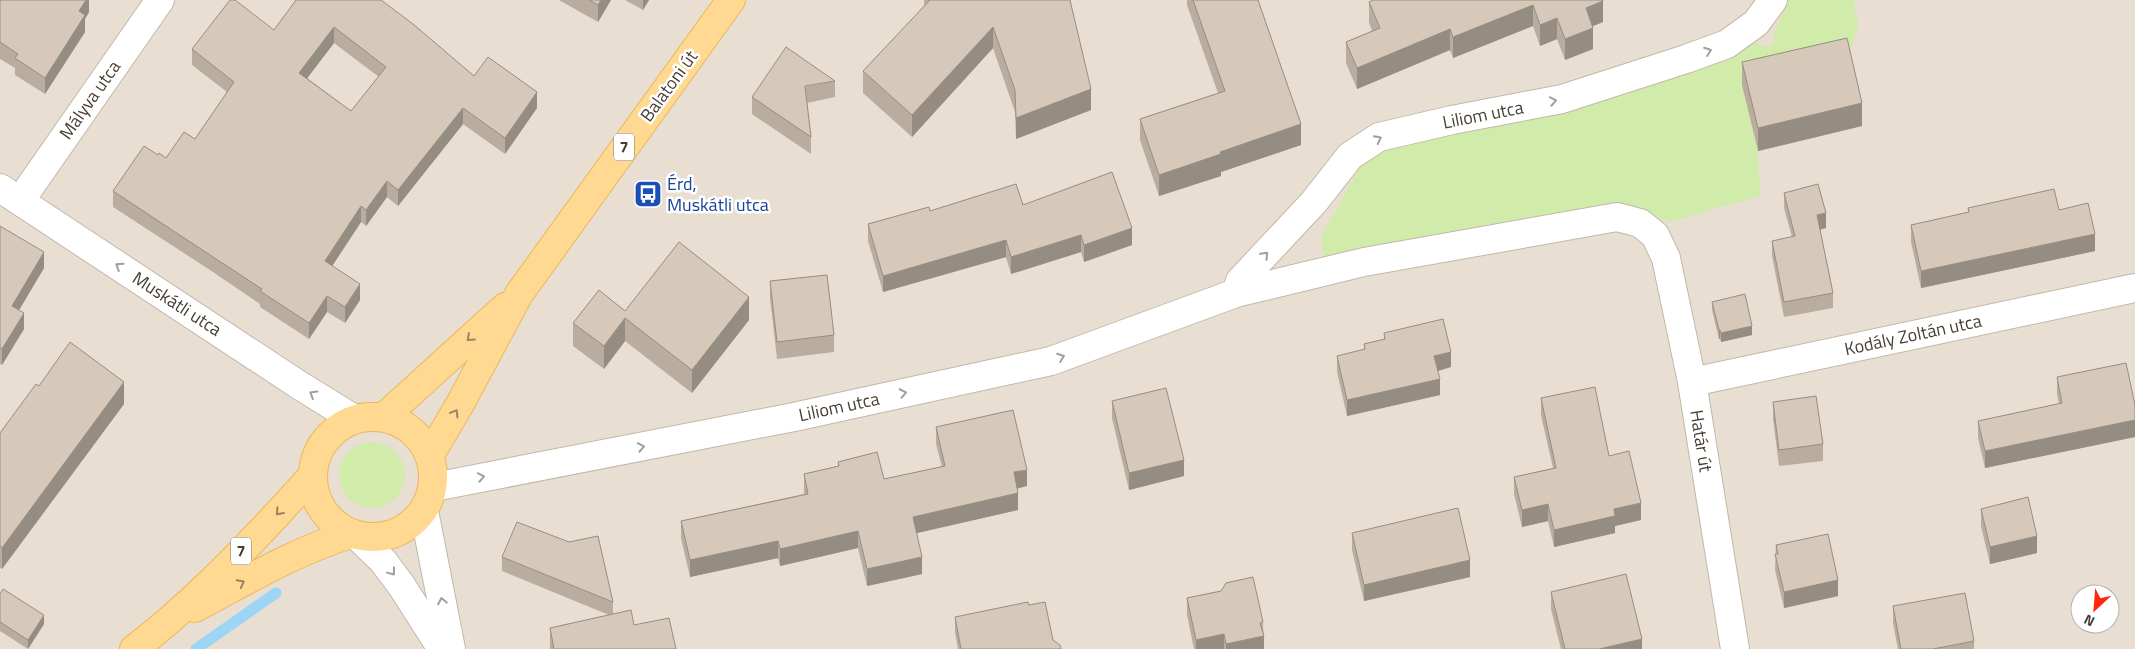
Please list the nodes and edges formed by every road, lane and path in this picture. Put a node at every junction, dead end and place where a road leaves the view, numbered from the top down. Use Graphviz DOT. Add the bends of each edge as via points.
graph roads {
  1 [pos="160,0"];
  2 [pos="731,0"];
  3 [pos="1774,0"];
  4 [pos="10,194"];
  5 [pos="1655,235"];
  6 [pos="2135,288"];
  7 [pos="1236,293"];
  8 [pos="519,294"];
  9 [pos="1692,382"];
  10 [pos="384,417"];
  11 [pos="354,419"];
  12 [pos="430,455"];
  13 [pos="312,476"];
  14 [pos="429,499"];
  15 [pos="355,535"];
  16 [pos="168,623"];
  17 [pos="134,649"];
  18 [pos="442,649"];
  19 [pos="451,649"];
  20 [pos="1735,649"];
  1 -- 4 [label="street, Mályva utca"];
  2 -- 8 [label="main road, Balatoni út / 7"];
  7 -- 3 [label="street, Liliom utca, one-way" via="1240,281 1314,202 1350,156 1380,137 1562,99 1686,59 1727,44 1756,23"];
  11 -- 4 [label="street, Muskátli utca, one-way"];
  5 -- 7 [label="street, Liliom utca" via="1640,223 1617,217 1364,262"];
  5 -- 9 [label="street, Határ út" via="1666,258"];
  6 -- 9 [label="street, Kodály Zoltán utca"];
  14 -- 7 [label="street, Liliom utca, one-way" via="1051,360"];
  8 -- 10 [label="main road, Balatoni út / 7, one-way"];
  12 -- 8 [label="main road, Balatoni út / 7, one-way"];
  9 -- 20 [label="street, Határ út"];
  10 -- 11 [label="main road, 7"];
  10 -- 12 [label="main road, 7" via="411,429"];
  11 -- 13 [label="main road, 7" via="333,432 318,452"];
  12 -- 14 [label="main road, 7"];
  13 -- 15 [label="main road, 7" via="315,495 329,516"];
  13 -- 16 [label="main road, 7, one-way"];
  14 -- 15 [label="main road, 7" via="414,524 400,532 373,539"];
  19 -- 14 [label="street, one-way"];
  16 -- 15 [label="main road, 7, one-way" via="292,556 320,543"];
  15 -- 18 [label="street, one-way" via="383,561"];
  16 -- 17 [label="main road, 7"];
}
